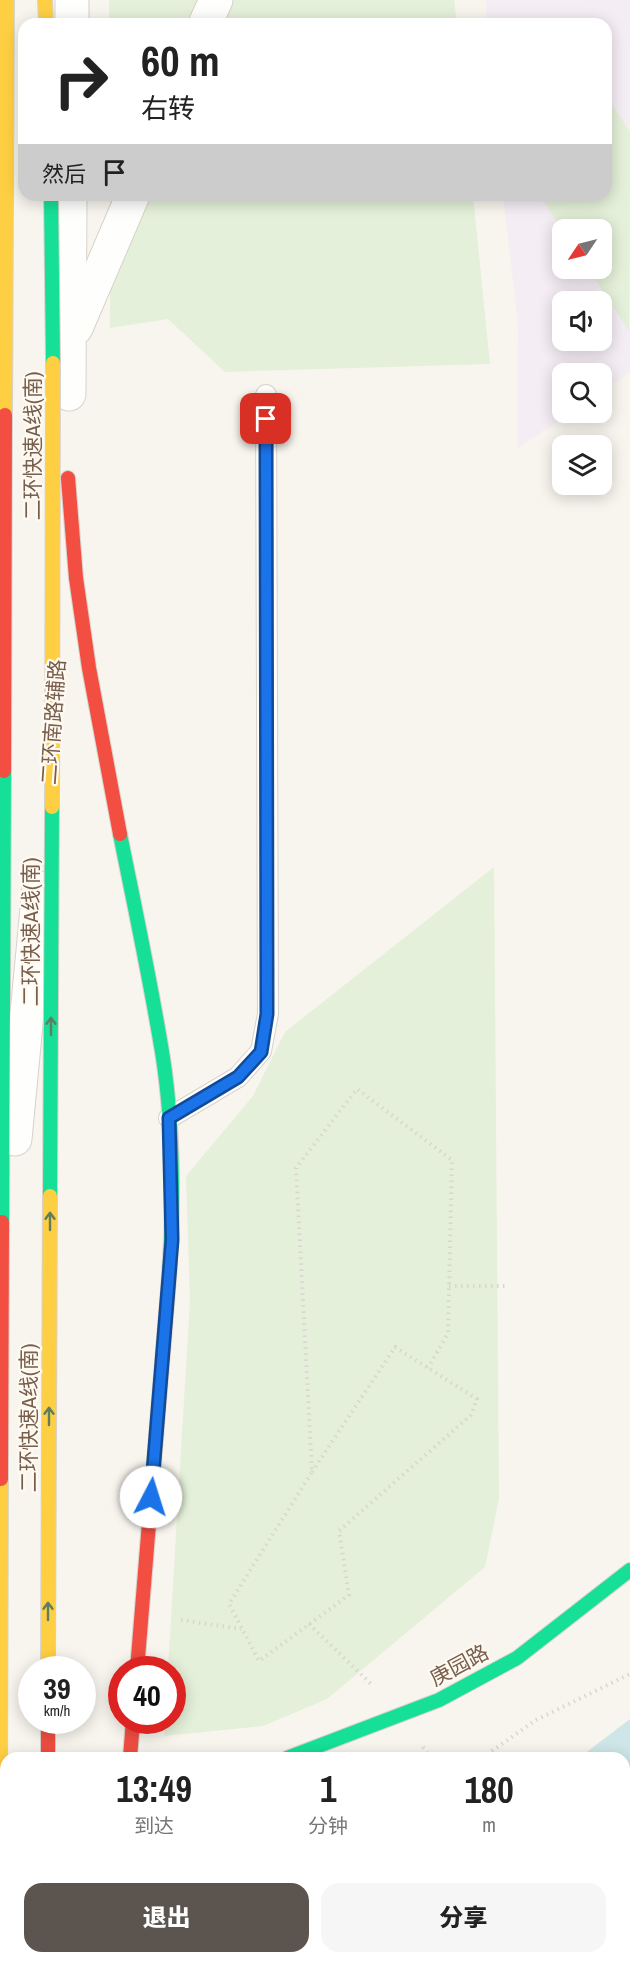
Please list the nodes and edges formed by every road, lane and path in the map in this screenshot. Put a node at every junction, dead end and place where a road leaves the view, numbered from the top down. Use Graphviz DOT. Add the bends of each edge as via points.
graph roads {
  1 [pos="8,0"];
  2 [pos="45,0"];
  3 [pos="72,0"];
  4 [pos="216,0"];
  5 [pos="46,18"];
  6 [pos="72,18"];
  7 [pos="208,18"];
  8 [pos="51,201"];
  9 [pos="70,201"];
  10 [pos="130,201"];
  11 [pos="70,342"];
  12 [pos="266,395"];
  13 [pos="68,478"];
  14 [pos="169,1118"];
  15 [pos="2,1248"];
  16 [pos="449,1286"];
  17 [pos="506,1286"];
  18 [pos="428,1368"];
  19 [pos="312,1472"];
  20 [pos="630,1570"];
  21 [pos="141,1614"];
  22 [pos="309,1624"];
  23 [pos="242,1629"];
  24 [pos="48,1656"];
  25 [pos="138,1656"];
  26 [pos="630,1674"];
  27 [pos="0,1710"];
  28 [pos="402,1714"];
  29 [pos="48,1734"];
  30 [pos="132,1734"];
  31 [pos="48,1752"];
  32 [pos="130,1752"];
  33 [pos="303,1752"];
  34 [pos="491,1752"];
  35 [pos="0,1785"];
  1 -- 15 [label="main road"];
  2 -- 5 [label="main road"];
  3 -- 6 [label="street"];
  4 -- 7 [label="street"];
  24 -- 8 [label="main road, 二环快速A线(南), one-way, bridge" via="54,431"];
  9 -- 11 [label="street, 二环南路辅路"];
  10 -- 11 [label="street"];
  11 -- 13 [label="street, 二环南路辅路"];
  12 -- 14 [label="lane" via="267,1014 261,1052 238,1077"];
  13 -- 14 [label="main road" via="76,578 89,668 163,1059"];
  13 -- 15 [label="street, 二环南路辅路" via="45,819"];
  14 -- 21 [label="main road" via="172,1240"];
  15 -- 27 [label="main road"];
  16 -- 17 [label="path"];
  16 -- 18 [label="path" via="448,1333"];
  16 -- 19 [label="path" via="452,1160 357,1089 296,1168"];
  18 -- 19 [label="path" via="395,1347"];
  18 -- 22 [label="path" via="477,1399 471,1415 339,1531 349,1595"];
  19 -- 23 [label="path" via="229,1604"];
  20 -- 28 [label="main road, 庚园路" via="517,1658 439,1700"];
  21 -- 23 [label="path"];
  21 -- 25 [label="main road"];
  22 -- 23 [label="path" via="259,1660"];
  22 -- 28 [label="path"];
  26 -- 34 [label="path" via="536,1720"];
  27 -- 35 [label="main road"];
  28 -- 33 [label="main road, 庚园路"];
  29 -- 31 [label="main road"];
  30 -- 32 [label="main road"];
}
